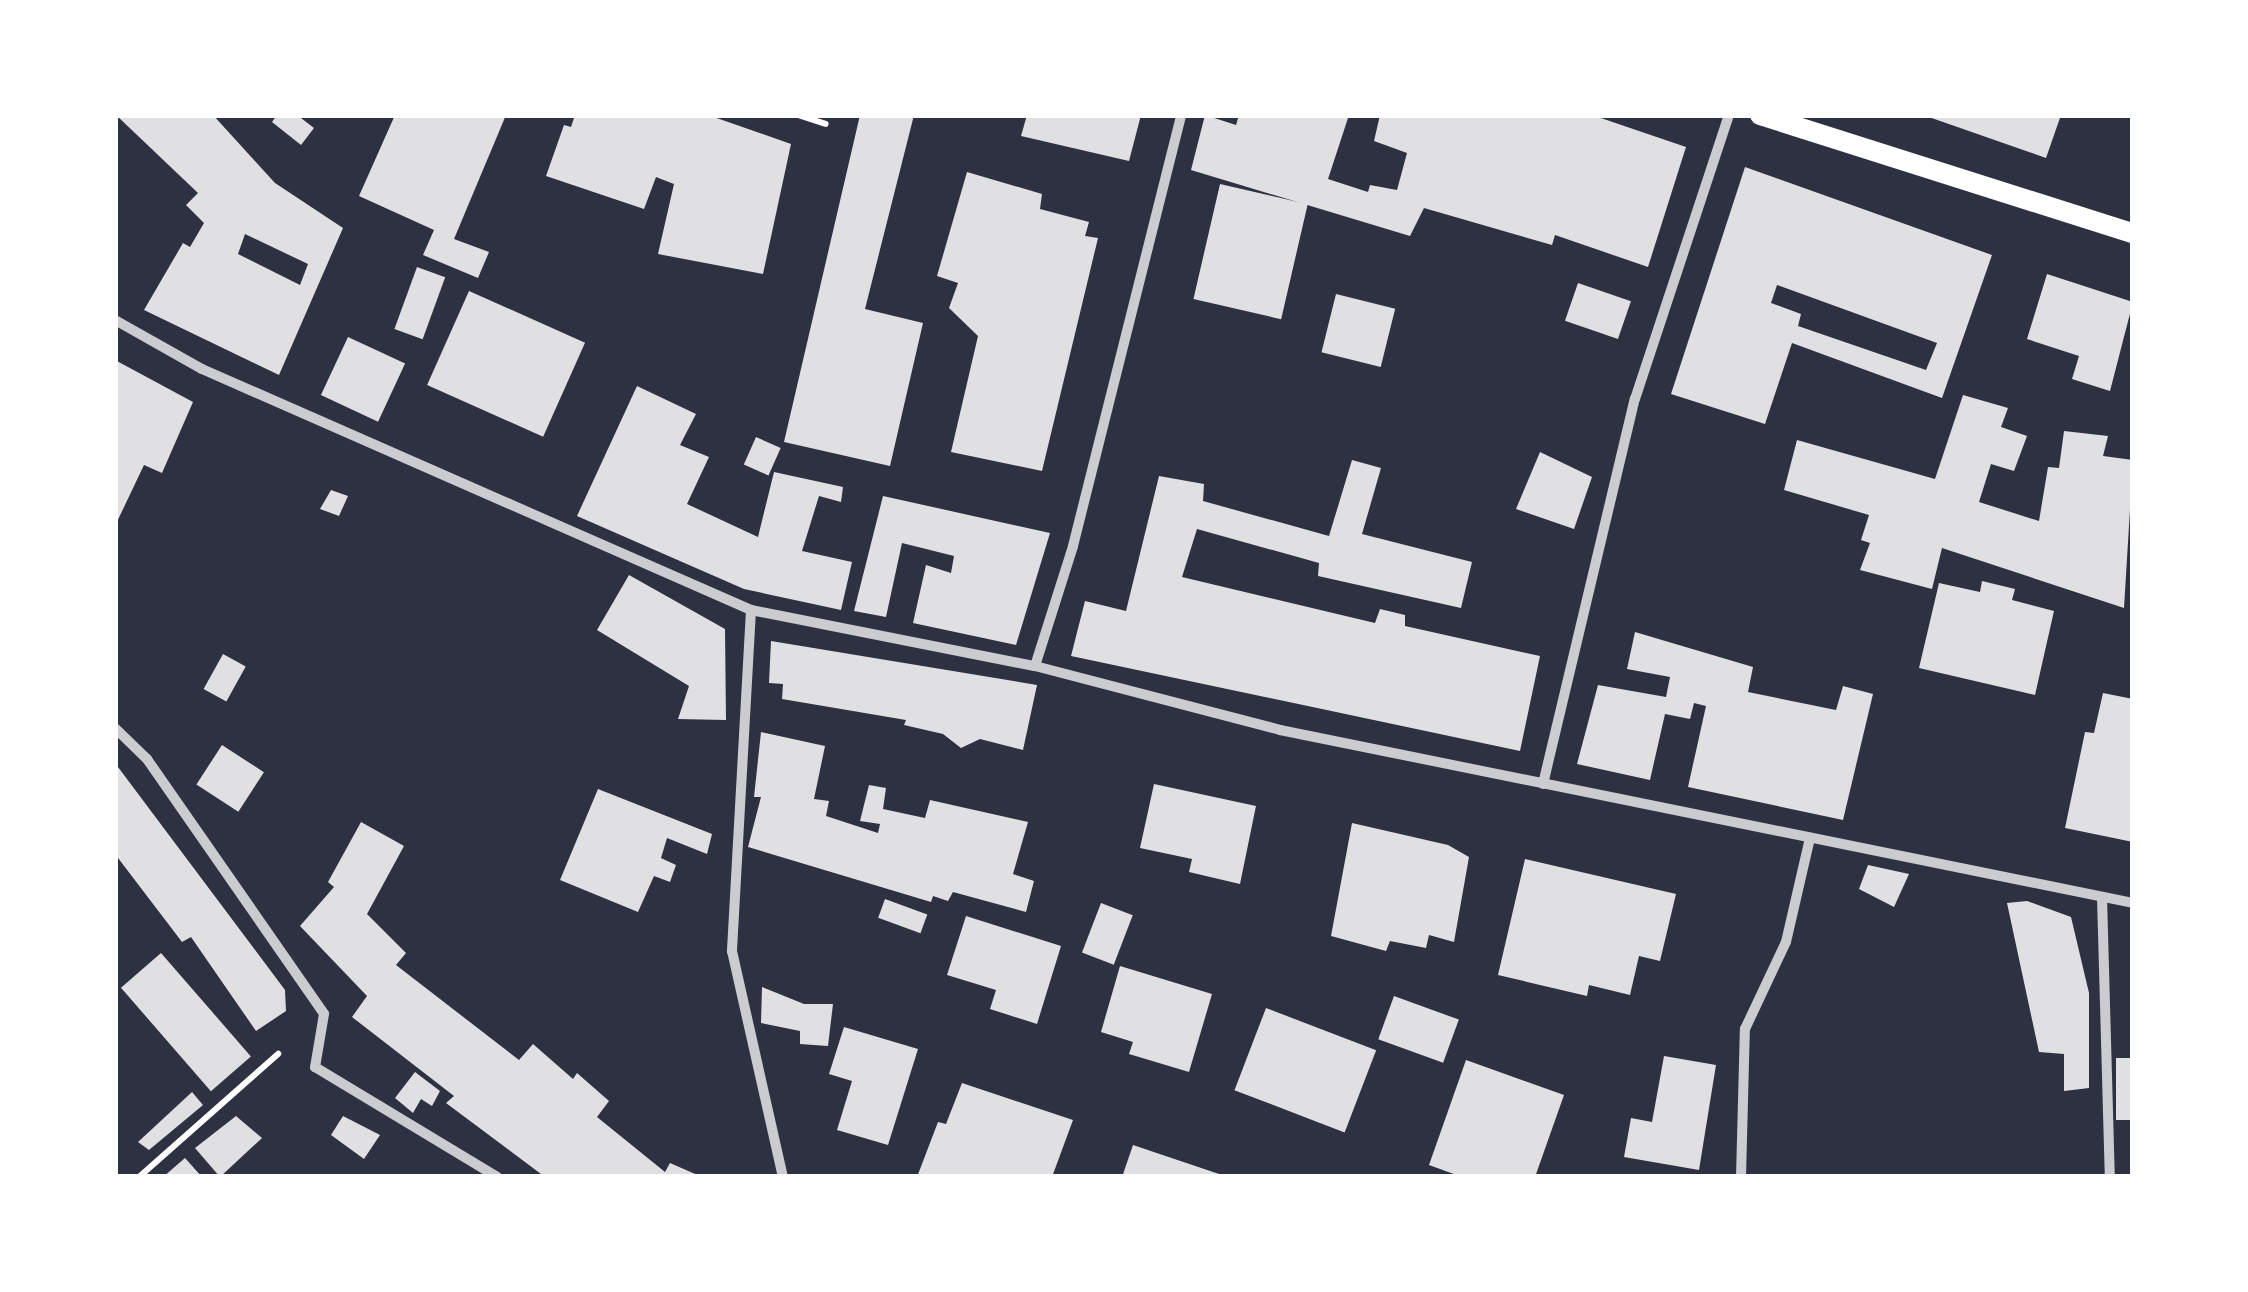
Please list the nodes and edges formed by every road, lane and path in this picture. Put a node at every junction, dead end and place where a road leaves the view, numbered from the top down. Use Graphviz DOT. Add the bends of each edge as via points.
graph roads {
  1 [pos="798,115"];
  2 [pos="1180,115"];
  3 [pos="1729,115"];
  4 [pos="1760,115"];
  5 [pos="826,124"];
  6 [pos="2133,233"];
  7 [pos="115,320"];
  8 [pos="751,610"];
  9 [pos="1035,666"];
  10 [pos="115,728"];
  11 [pos="1543,784"];
  12 [pos="1810,838"];
  13 [pos="2102,897"];
  14 [pos="2133,903"];
  15 [pos="324,1014"];
  16 [pos="139,1177"];
  17 [pos="497,1177"];
  18 [pos="783,1177"];
  19 [pos="1741,1177"];
  20 [pos="2110,1177"];
  1 -- 5 [label="path"];
  2 -- 9 [label="street" via="1072,546"];
  3 -- 11 [label="street" via="1635,399"];
  4 -- 6 [label="main road"];
  7 -- 8 [label="street" via="202,369"];
  8 -- 9 [label="street"];
  8 -- 18 [label="street" via="732,951"];
  9 -- 11 [label="street" via="1280,730"];
  10 -- 15 [label="street" via="147,759"];
  11 -- 12 [label="street"];
  12 -- 13 [label="street"];
  12 -- 19 [label="street" via="1786,942 1745,1029"];
  13 -- 14 [label="street"];
  13 -- 20 [label="street"];
  15 -- 16 [label="path"];
  15 -- 17 [label="street" via="315,1067"];
}
